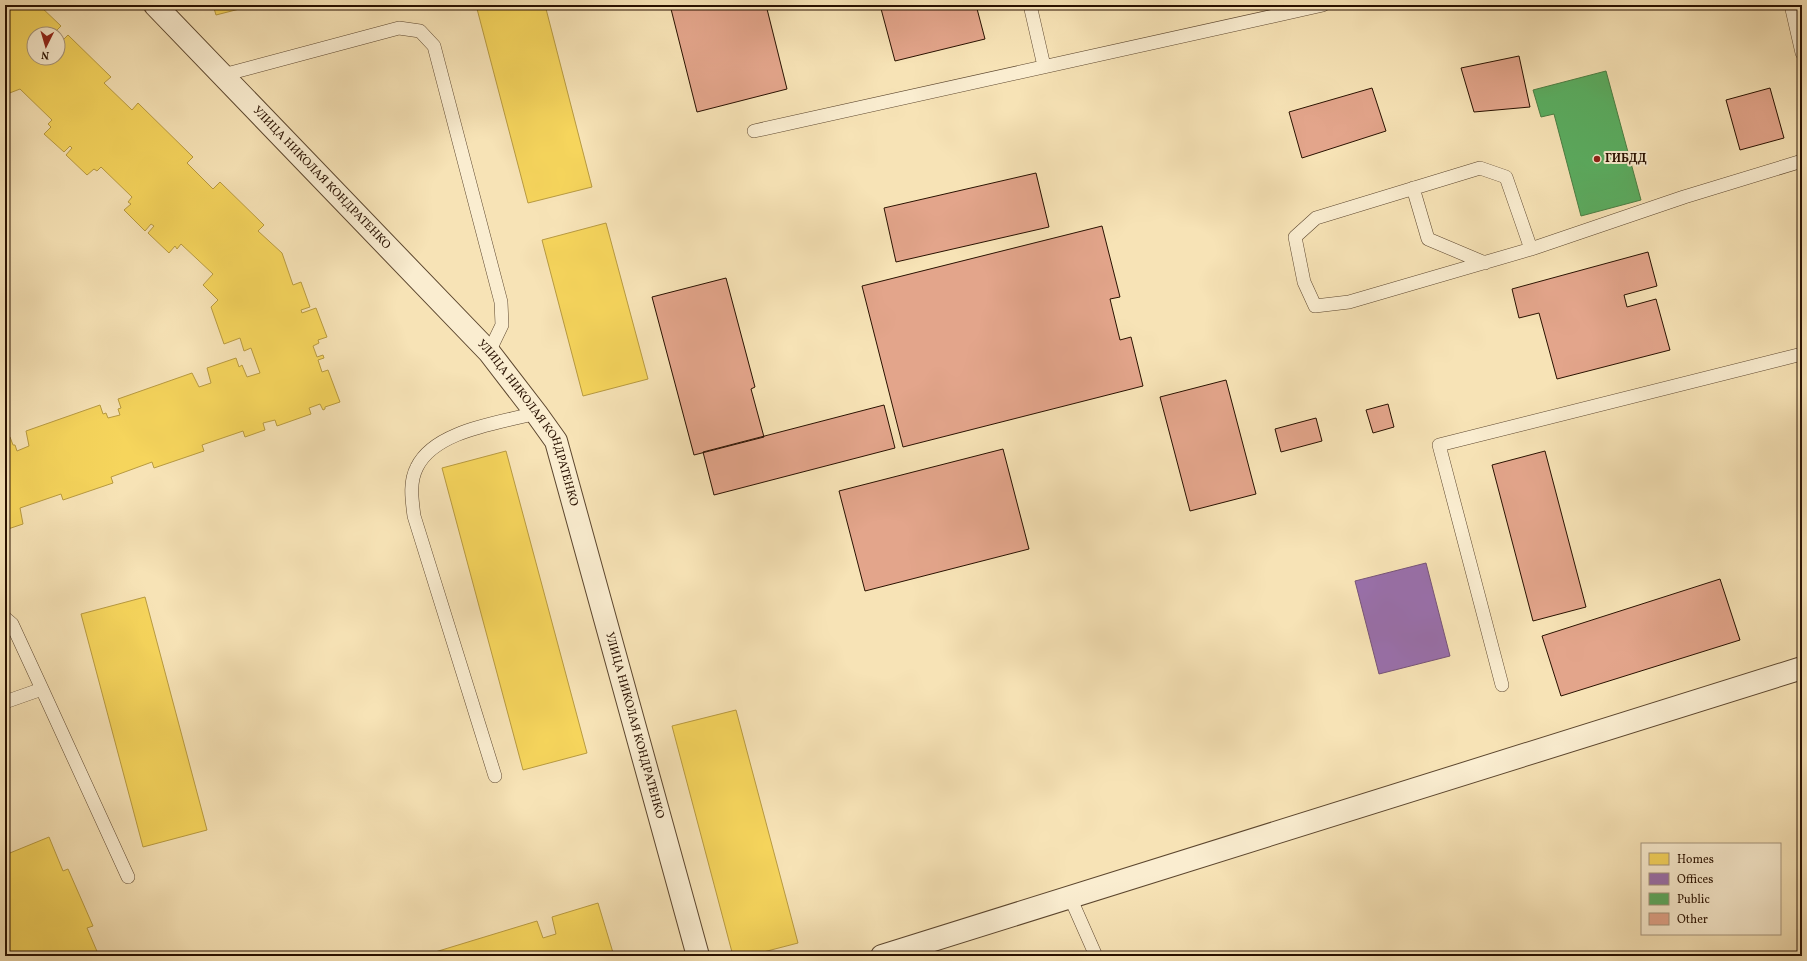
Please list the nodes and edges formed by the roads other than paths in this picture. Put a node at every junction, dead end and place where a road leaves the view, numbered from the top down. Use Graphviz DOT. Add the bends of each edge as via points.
graph roads {
  1 [pos="155,5"];
  2 [pos="1030,5"];
  3 [pos="1323,5"];
  4 [pos="1791,5"];
  5 [pos="1802,53"];
  6 [pos="1044,66"];
  7 [pos="223,75"];
  8 [pos="754,131"];
  9 [pos="1802,161"];
  10 [pos="1413,188"];
  11 [pos="1531,250"];
  12 [pos="1485,263"];
  13 [pos="489,352"];
  14 [pos="1802,354"];
  15 [pos="536,413"];
  16 [pos="5,618"];
  17 [pos="1802,668"];
  18 [pos="1502,685"];
  19 [pos="42,689"];
  20 [pos="5,702"];
  21 [pos="495,776"];
  22 [pos="128,877"];
  23 [pos="1070,897"];
  24 [pos="698,956"];
  25 [pos="882,956"];
  26 [pos="1096,956"];
  1 -- 7 [label="street, УЛИЦА НИКОЛАЯ КОНДРАТЕНКО"];
  2 -- 6 [label="lane"];
  3 -- 6 [label="lane"];
  4 -- 5 [label="lane"];
  6 -- 8 [label="lane"];
  7 -- 13 [label="street, УЛИЦА НИКОЛАЯ КОНДРАТЕНКО"];
  7 -- 13 [label="lane" via="399,28 420,31 434,46 501,302 502,325"];
  9 -- 11 [label="lane" via="1684,197"];
  10 -- 11 [label="lane" via="1480,168 1506,177"];
  10 -- 12 [label="lane" via="1428,239"];
  10 -- 12 [label="lane" via="1316,218 1295,237 1304,282 1315,306 1349,302"];
  11 -- 12 [label="lane"];
  13 -- 15 [label="street, УЛИЦА НИКОЛАЯ КОНДРАТЕНКО"];
  14 -- 18 [label="lane" via="1439,445"];
  15 -- 21 [label="lane" via="455,434 433,447 416,468 411,492 414,516"];
  15 -- 24 [label="street, УЛИЦА НИКОЛАЯ КОНДРАТЕНКО" via="556,441"];
  16 -- 19 [label="lane" via="12,624"];
  17 -- 23 [label="street"];
  19 -- 20 [label="lane"];
  19 -- 22 [label="lane"];
  23 -- 25 [label="street"];
  23 -- 26 [label="lane"];
}
